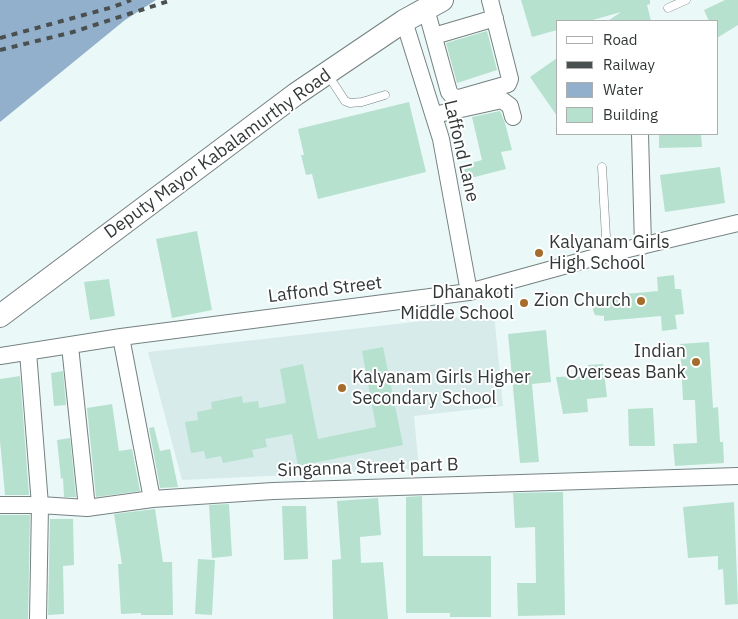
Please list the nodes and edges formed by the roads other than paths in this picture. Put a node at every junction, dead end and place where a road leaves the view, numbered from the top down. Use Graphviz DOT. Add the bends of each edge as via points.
graph roads {
  1 [pos="490,0"];
  2 [pos="686,0"];
  3 [pos="434,4"];
  4 [pos="668,8"];
  5 [pos="495,18"];
  6 [pos="404,21"];
  7 [pos="434,36"];
  8 [pos="327,73"];
  9 [pos="385,95"];
  10 [pos="434,115"];
  11 [pos="513,117"];
  12 [pos="640,135"];
  13 [pos="602,167"];
  14 [pos="738,223"];
  15 [pos="643,246"];
  16 [pos="607,254"];
  17 [pos="469,292"];
  18 [pos="0,316"];
  19 [pos="121,337"];
  20 [pos="70,346"];
  21 [pos="28,352"];
  22 [pos="0,356"];
  23 [pos="738,476"];
  24 [pos="152,499"];
  25 [pos="0,505"];
  26 [pos="40,505"];
  27 [pos="87,508"];
  28 [pos="38,619"];
  1 -- 5 [label="street"];
  2 -- 4 [label="lane"];
  3 -- 6 [label="street, Deputy Mayor Kabalamurthy Road"];
  3 -- 7 [label="street"];
  5 -- 7 [label="street"];
  5 -- 7 [label="street" via="510,74 508,84 453,97"];
  6 -- 8 [label="street, Deputy Mayor Kabalamurthy Road"];
  6 -- 10 [label="street, Laffond Lane"];
  8 -- 9 [label="lane" via="350,104"];
  8 -- 18 [label="street, Deputy Mayor Kabalamurthy Road"];
  10 -- 11 [label="street" via="502,100 510,106"];
  10 -- 17 [label="street, Laffond Lane"];
  12 -- 15 [label="street"];
  13 -- 16 [label="lane"];
  14 -- 15 [label="street, Laffond Street"];
  15 -- 16 [label="street, Laffond Street"];
  16 -- 17 [label="street, Laffond Street"];
  17 -- 19 [label="street, Laffond Street"];
  19 -- 20 [label="street, Laffond Street"];
  19 -- 24 [label="street"];
  20 -- 21 [label="street, Laffond Street"];
  20 -- 27 [label="street"];
  21 -- 22 [label="street, Laffond Street"];
  21 -- 26 [label="street"];
  23 -- 24 [label="street, Singanna Street part B" via="273,491"];
  24 -- 27 [label="street, Singanna Street part B"];
  25 -- 26 [label="street, Singanna Street part B"];
  26 -- 27 [label="street, Singanna Street part B"];
  26 -- 28 [label="street"];
}
